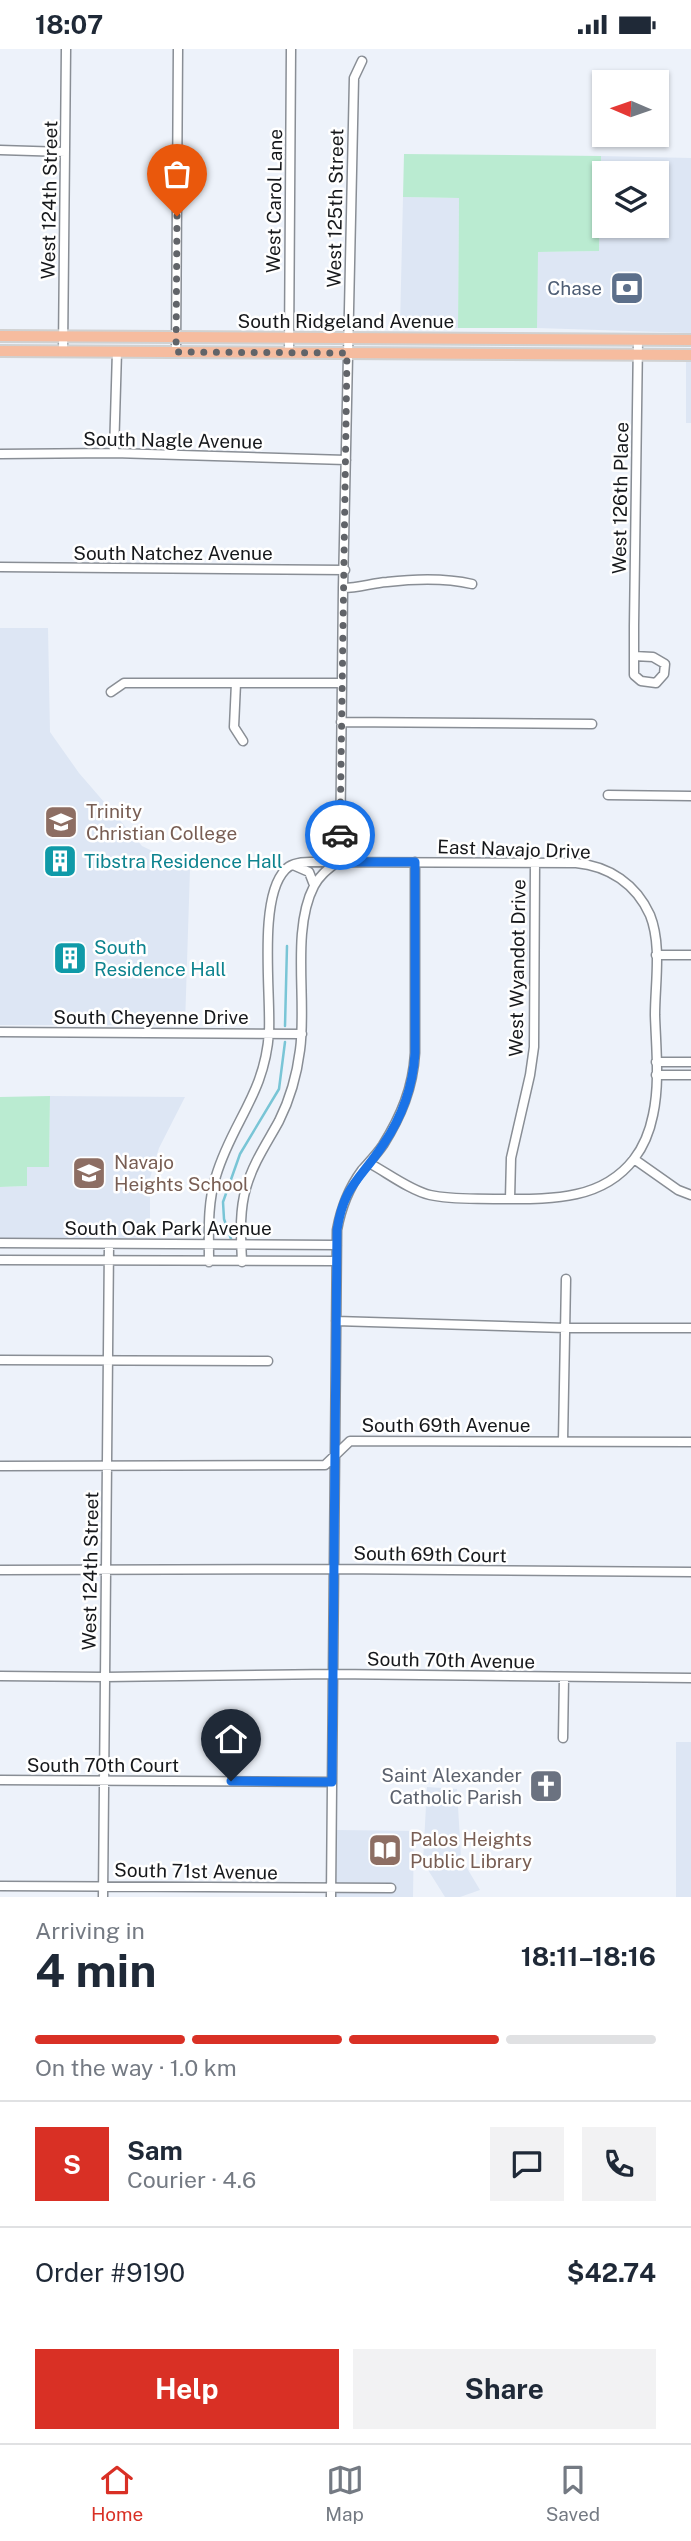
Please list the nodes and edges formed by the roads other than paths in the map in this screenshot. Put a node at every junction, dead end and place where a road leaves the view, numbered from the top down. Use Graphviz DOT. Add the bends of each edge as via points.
graph roads {
  1 [pos="66,49"];
  2 [pos="178,49"];
  3 [pos="291,49"];
  4 [pos="362,61"];
  5 [pos="0,151"];
  6 [pos="65,152"];
  7 [pos="0,336"];
  8 [pos="63,336"];
  9 [pos="176,338"];
  10 [pos="289,338"];
  11 [pos="348,338"];
  12 [pos="638,339"];
  13 [pos="691,340"];
  14 [pos="0,351"];
  15 [pos="63,351"];
  16 [pos="117,351"];
  17 [pos="176,352"];
  18 [pos="289,352"];
  19 [pos="347,353"];
  20 [pos="637,354"];
  21 [pos="691,355"];
  22 [pos="114,453"];
  23 [pos="0,454"];
  24 [pos="346,460"];
  25 [pos="0,567"];
  26 [pos="345,570"];
  27 [pos="472,584"];
  28 [pos="343,588"];
  29 [pos="634,656"];
  30 [pos="236,683"];
  31 [pos="341,683"];
  32 [pos="111,692"];
  33 [pos="341,722"];
  34 [pos="592,724"];
  35 [pos="243,741"];
  36 [pos="608,795"];
  37 [pos="691,796"];
  38 [pos="415,862"];
  39 [pos="535,862"];
  40 [pos="338,863"];
  41 [pos="293,865"];
  42 [pos="314,885"];
  43 [pos="656,955"];
  44 [pos="691,955"];
  45 [pos="0,1033"];
  46 [pos="269,1033"];
  47 [pos="302,1034"];
  48 [pos="656,1062"];
  49 [pos="691,1062"];
  50 [pos="656,1075"];
  51 [pos="691,1075"];
  52 [pos="634,1159"];
  53 [pos="369,1163"];
  54 [pos="691,1195"];
  55 [pos="510,1199"];
  56 [pos="0,1243"];
  57 [pos="209,1243"];
  58 [pos="109,1244"];
  59 [pos="241,1244"];
  60 [pos="337,1245"];
  61 [pos="0,1260"];
  62 [pos="109,1260"];
  63 [pos="336,1261"];
  64 [pos="209,1262"];
  65 [pos="242,1262"];
  66 [pos="566,1279"];
  67 [pos="336,1321"];
  68 [pos="566,1328"];
  69 [pos="691,1328"];
  70 [pos="108,1359"];
  71 [pos="0,1360"];
  72 [pos="268,1361"];
  73 [pos="563,1441"];
  74 [pos="691,1442"];
  75 [pos="335,1456"];
  76 [pos="0,1466"];
  77 [pos="107,1467"];
  78 [pos="334,1569"];
  79 [pos="0,1570"];
  80 [pos="106,1571"];
  81 [pos="691,1573"];
  82 [pos="333,1674"];
  83 [pos="0,1676"];
  84 [pos="105,1677"];
  85 [pos="564,1678"];
  86 [pos="691,1678"];
  87 [pos="563,1738"];
  88 [pos="0,1780"];
  89 [pos="104,1781"];
  90 [pos="332,1782"];
  91 [pos="0,1886"];
  92 [pos="103,1886"];
  93 [pos="391,1888"];
  94 [pos="331,1893"];
  95 [pos="103,1897"];
  1 -- 6 [label="street, West 124th Street"];
  2 -- 9 [label="street"];
  3 -- 10 [label="street, West Carol Lane"];
  4 -- 11 [label="street, West 125th Street" via="354,78"];
  5 -- 6 [label="street"];
  6 -- 8 [label="street, West 124th Street"];
  7 -- 8 [label="main road, South Ridgeland Avenue"];
  8 -- 9 [label="main road, South Ridgeland Avenue"];
  8 -- 15 [label="street, West 124th Street"];
  9 -- 10 [label="main road, South Ridgeland Avenue"];
  9 -- 17 [label="street"];
  10 -- 11 [label="main road, South Ridgeland Avenue"];
  10 -- 18 [label="street, West Carol Lane"];
  11 -- 12 [label="main road, South Ridgeland Avenue"];
  11 -- 19 [label="street, West 125th Street"];
  12 -- 13 [label="main road, South Ridgeland Avenue"];
  12 -- 20 [label="street, West 126th Place"];
  14 -- 15 [label="main road, South Ridgeland Avenue"];
  15 -- 16 [label="main road, South Ridgeland Avenue"];
  16 -- 17 [label="main road, South Ridgeland Avenue"];
  16 -- 22 [label="street"];
  17 -- 18 [label="main road, South Ridgeland Avenue"];
  18 -- 19 [label="main road, South Ridgeland Avenue"];
  19 -- 20 [label="main road, South Ridgeland Avenue"];
  19 -- 24 [label="street, West 125th Street"];
  20 -- 21 [label="main road, South Ridgeland Avenue"];
  20 -- 29 [label="street, West 126th Place"];
  22 -- 23 [label="street, South Nagle Avenue"];
  22 -- 24 [label="street, South Nagle Avenue"];
  24 -- 26 [label="street, West 125th Street"];
  25 -- 26 [label="street, South Natchez Avenue"];
  26 -- 28 [label="street, West 125th Street"];
  27 -- 28 [label="street" via="388,582"];
  28 -- 31 [label="street, West 125th Street"];
  30 -- 31 [label="street"];
  30 -- 32 [label="street" via="124,683"];
  30 -- 35 [label="street" via="234,727"];
  31 -- 33 [label="street, West 125th Street"];
  33 -- 34 [label="street"];
  33 -- 40 [label="street, West 125th Street"];
  36 -- 37 [label="street"];
  38 -- 39 [label="street, East Navajo Drive"];
  38 -- 40 [label="street, East Navajo Drive"];
  38 -- 53 [label="street" via="413,1075 404,1107"];
  39 -- 43 [label="street, East Navajo Drive" via="586,864 621,879 650,916"];
  39 -- 55 [label="street, West Wyandot Drive" via="534,1047 511,1158"];
  40 -- 41 [label="street, East Navajo Drive"];
  40 -- 42 [label="street"];
  41 -- 42 [label="street" via="309,872"];
  41 -- 46 [label="street" via="285,869 272,898"];
  42 -- 47 [label="street" via="303,922"];
  43 -- 44 [label="street"];
  43 -- 48 [label="street, East Navajo Drive"];
  45 -- 46 [label="street, South Cheyenne Drive"];
  46 -- 47 [label="street, South Cheyenne Drive"];
  46 -- 57 [label="street" via="261,1078 215,1178"];
  47 -- 59 [label="street" via="289,1096 245,1190"];
  48 -- 49 [label="street"];
  48 -- 50 [label="street, East Navajo Drive"];
  50 -- 51 [label="street"];
  50 -- 52 [label="street, East Navajo Drive" via="651,1124"];
  52 -- 54 [label="street"];
  52 -- 55 [label="street" via="606,1184 579,1195"];
  53 -- 55 [label="street" via="427,1194"];
  53 -- 60 [label="street" via="343,1204"];
  56 -- 58 [label="street, South Oak Park Avenue"];
  57 -- 58 [label="street, South Oak Park Avenue"];
  57 -- 59 [label="street, South Oak Park Avenue"];
  57 -- 64 [label="street"];
  58 -- 62 [label="street, West 124th Street"];
  59 -- 60 [label="street, South Oak Park Avenue"];
  59 -- 65 [label="street"];
  60 -- 63 [label="street"];
  61 -- 62 [label="street"];
  62 -- 64 [label="street"];
  62 -- 70 [label="street, West 124th Street"];
  63 -- 65 [label="street"];
  63 -- 67 [label="street"];
  64 -- 65 [label="street"];
  66 -- 68 [label="street"];
  67 -- 68 [label="street"];
  67 -- 75 [label="street"];
  68 -- 69 [label="street"];
  68 -- 73 [label="street"];
  70 -- 71 [label="street"];
  70 -- 72 [label="street"];
  70 -- 77 [label="street, West 124th Street"];
  73 -- 74 [label="street, South 69th Avenue"];
  73 -- 75 [label="street, South 69th Avenue" via="350,1441"];
  75 -- 77 [label="street, South 69th Avenue" via="325,1465"];
  75 -- 78 [label="street"];
  76 -- 77 [label="street, South 69th Avenue"];
  77 -- 80 [label="street, West 124th Street"];
  78 -- 80 [label="street, South 69th Court"];
  78 -- 81 [label="street, South 69th Court"];
  78 -- 82 [label="street"];
  79 -- 80 [label="street, South 69th Court"];
  80 -- 84 [label="street, West 124th Street"];
  82 -- 84 [label="street, South 70th Avenue"];
  82 -- 85 [label="street, South 70th Avenue"];
  82 -- 90 [label="street"];
  83 -- 84 [label="street, South 70th Avenue"];
  84 -- 89 [label="street, West 124th Street"];
  85 -- 86 [label="street, South 70th Avenue"];
  85 -- 87 [label="street"];
  88 -- 89 [label="street, South 70th Court"];
  89 -- 90 [label="street, South 70th Court"];
  89 -- 92 [label="street, West 124th Street"];
  90 -- 94 [label="street"];
  91 -- 92 [label="street, South 71st Avenue"];
  92 -- 94 [label="street, South 71st Avenue"];
  92 -- 95 [label="street, West 124th Street"];
  93 -- 94 [label="street, South 71st Avenue"];
}
